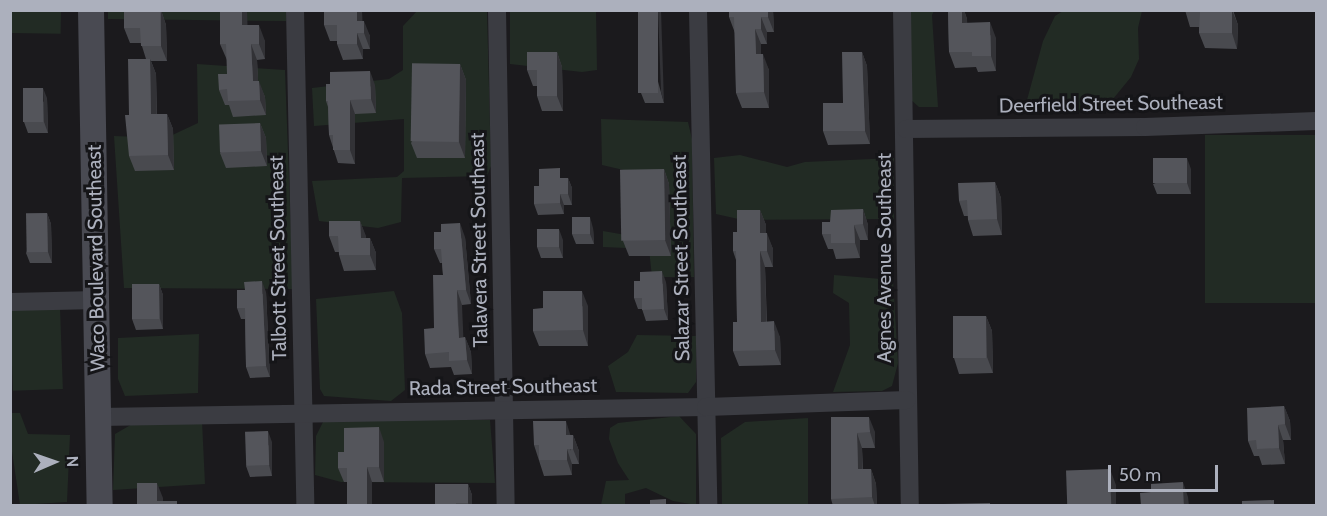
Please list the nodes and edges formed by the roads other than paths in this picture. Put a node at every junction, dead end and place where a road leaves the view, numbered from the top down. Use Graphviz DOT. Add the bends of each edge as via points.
graph roads {
  1 [pos="91,10"];
  2 [pos="295,10"];
  3 [pos="497,10"];
  4 [pos="698,10"];
  5 [pos="902,10"];
  6 [pos="1317,121"];
  7 [pos="906,129"];
  8 [pos="97,300"];
  9 [pos="10,302"];
  10 [pos="907,400"];
  11 [pos="706,407"];
  12 [pos="504,409"];
  13 [pos="303,414"];
  14 [pos="99,417"];
  15 [pos="100,506"];
  16 [pos="305,506"];
  17 [pos="506,506"];
  18 [pos="708,506"];
  19 [pos="910,506"];
  1 -- 8 [label="street, Waco Boulevard Southeast"];
  2 -- 13 [label="street, Talbott Street Southeast"];
  3 -- 12 [label="street, Talavera Street Southeast"];
  4 -- 11 [label="street, Salazar Street Southeast"];
  5 -- 7 [label="street, Agnes Avenue Southeast"];
  6 -- 7 [label="street, Deerfield Street Southeast"];
  7 -- 10 [label="street, Agnes Avenue Southeast"];
  8 -- 9 [label="street"];
  8 -- 14 [label="street, Waco Boulevard Southeast"];
  10 -- 11 [label="street, Rada Street Southeast"];
  10 -- 19 [label="street, Agnes Avenue Southeast"];
  11 -- 12 [label="street, Rada Street Southeast"];
  11 -- 18 [label="street, Salazar Street Southeast"];
  12 -- 13 [label="street, Rada Street Southeast"];
  12 -- 17 [label="street, Talavera Street Southeast"];
  13 -- 14 [label="street, Rada Street Southeast"];
  13 -- 16 [label="street, Talbott Street Southeast"];
  14 -- 15 [label="street, Waco Boulevard Southeast"];
}
